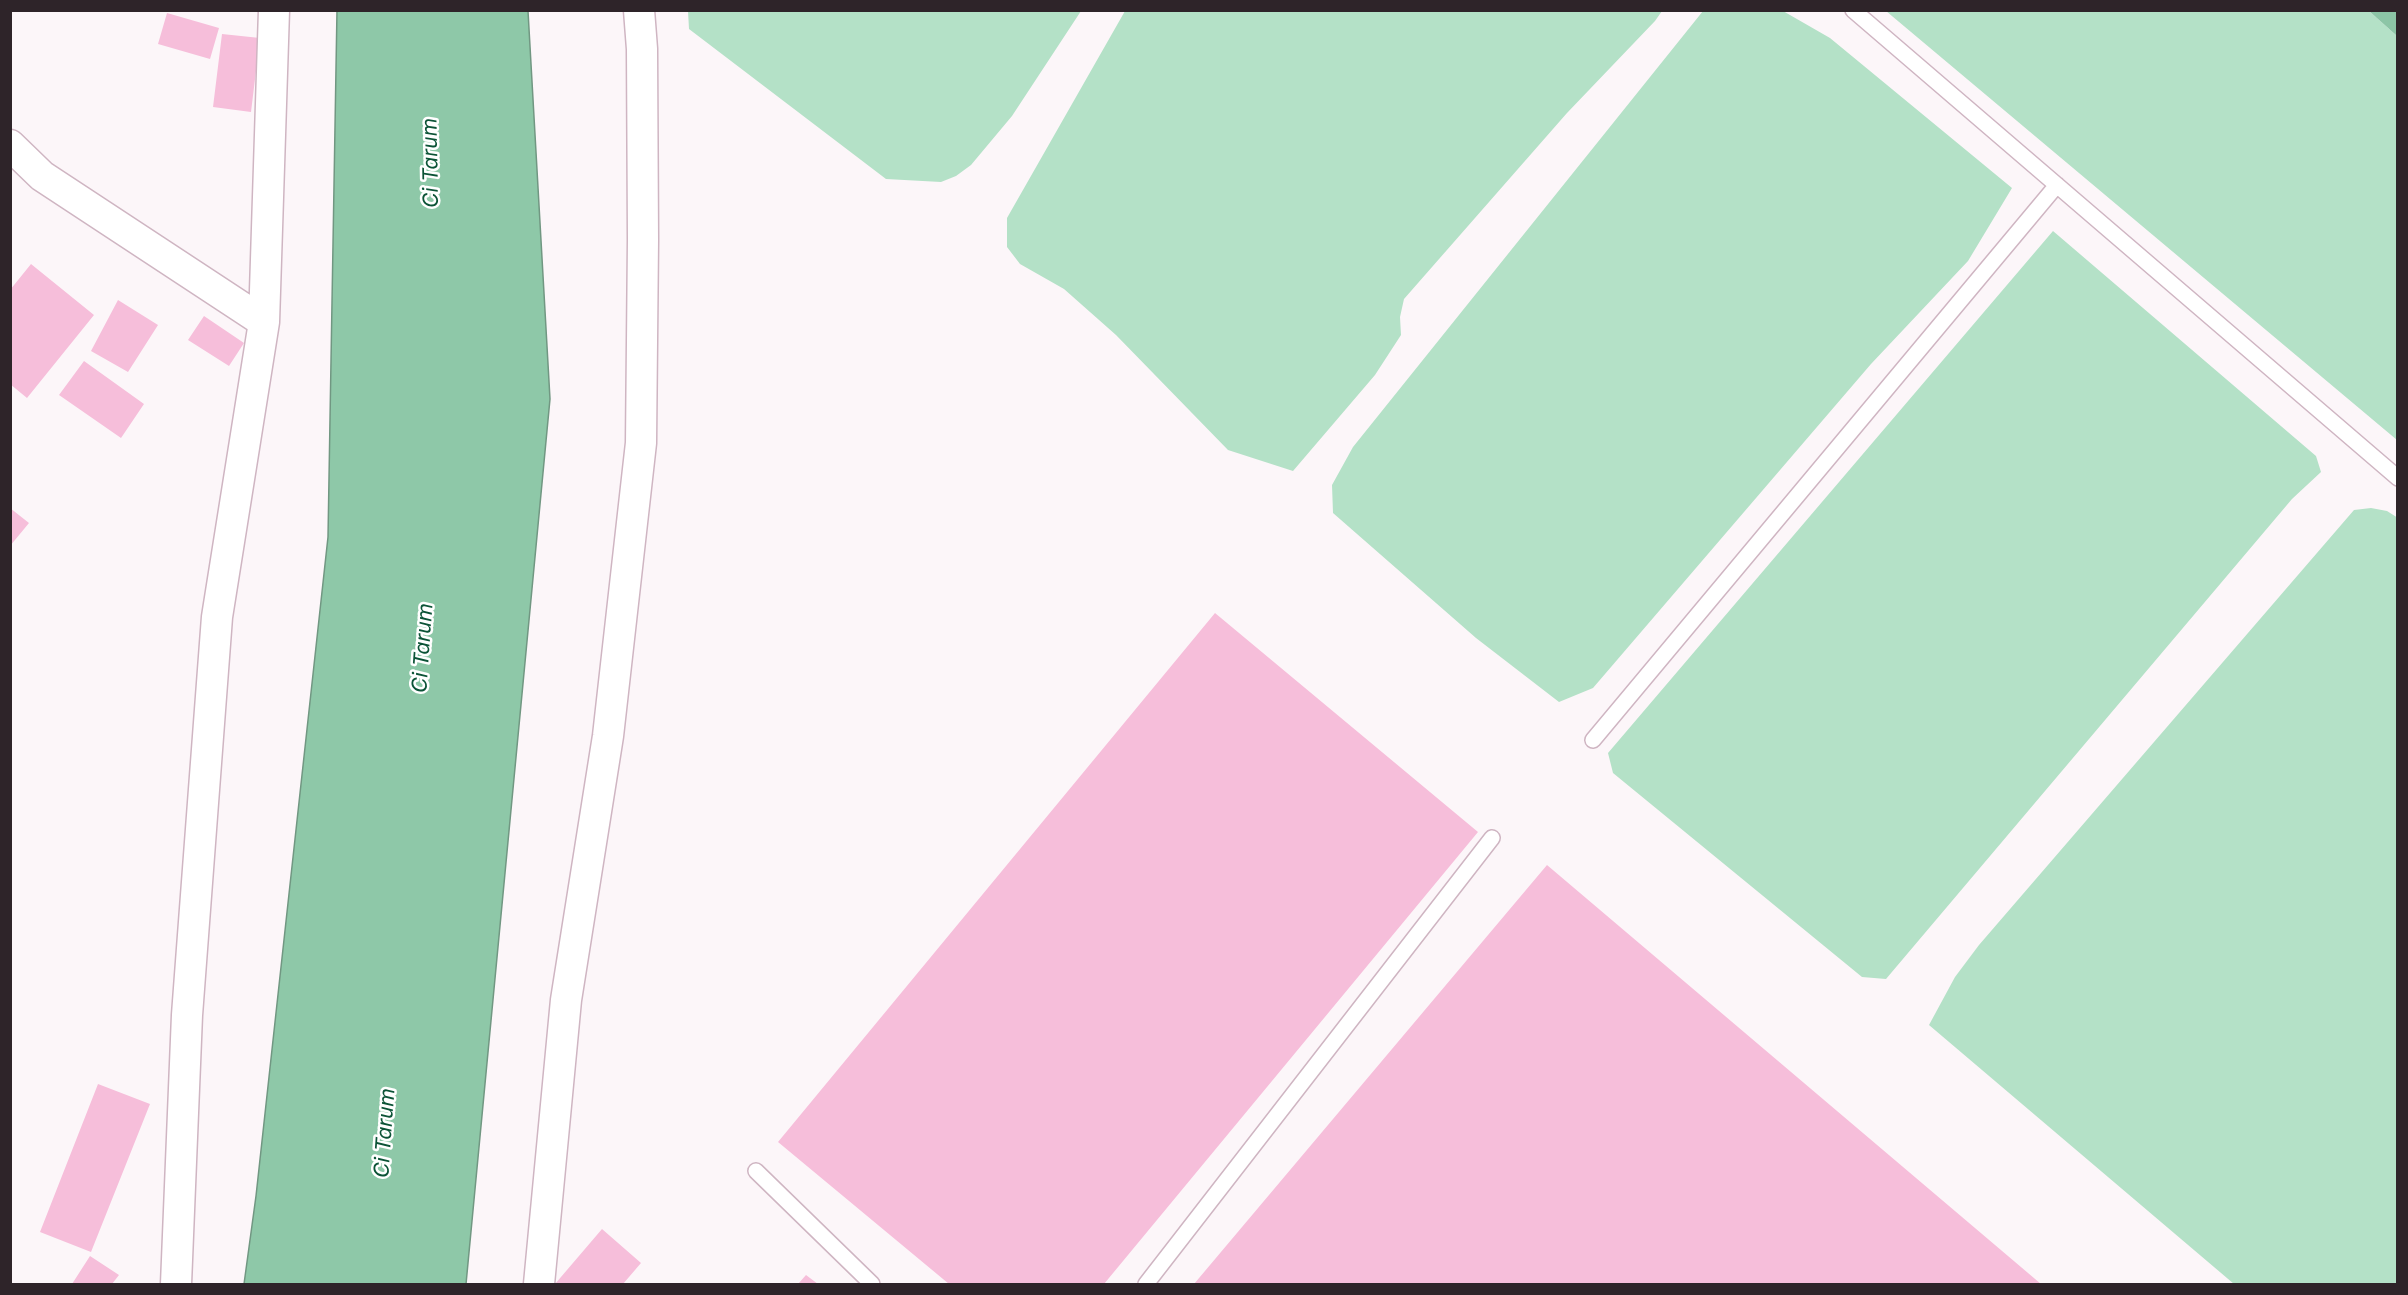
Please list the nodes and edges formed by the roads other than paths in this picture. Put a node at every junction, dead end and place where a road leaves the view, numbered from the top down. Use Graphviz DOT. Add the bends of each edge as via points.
graph roads {
  1 [pos="274,10"];
  2 [pos="639,10"];
  3 [pos="1853,10"];
  4 [pos="10,145"];
  5 [pos="2057,185"];
  6 [pos="264,322"];
  7 [pos="2397,478"];
  8 [pos="1593,740"];
  9 [pos="1492,838"];
  10 [pos="756,1171"];
  11 [pos="176,1284"];
  12 [pos="539,1284"];
  13 [pos="872,1284"];
  14 [pos="1146,1284"];
  1 -- 6 [label="street"];
  2 -- 12 [label="street" via="641,443 608,736 566,1000"];
  3 -- 5 [label="lane"];
  4 -- 6 [label="street" via="42,176"];
  5 -- 7 [label="lane"];
  5 -- 8 [label="lane"];
  6 -- 11 [label="street" via="217,617 187,1015"];
  9 -- 14 [label="lane"];
  10 -- 13 [label="lane"];
}
